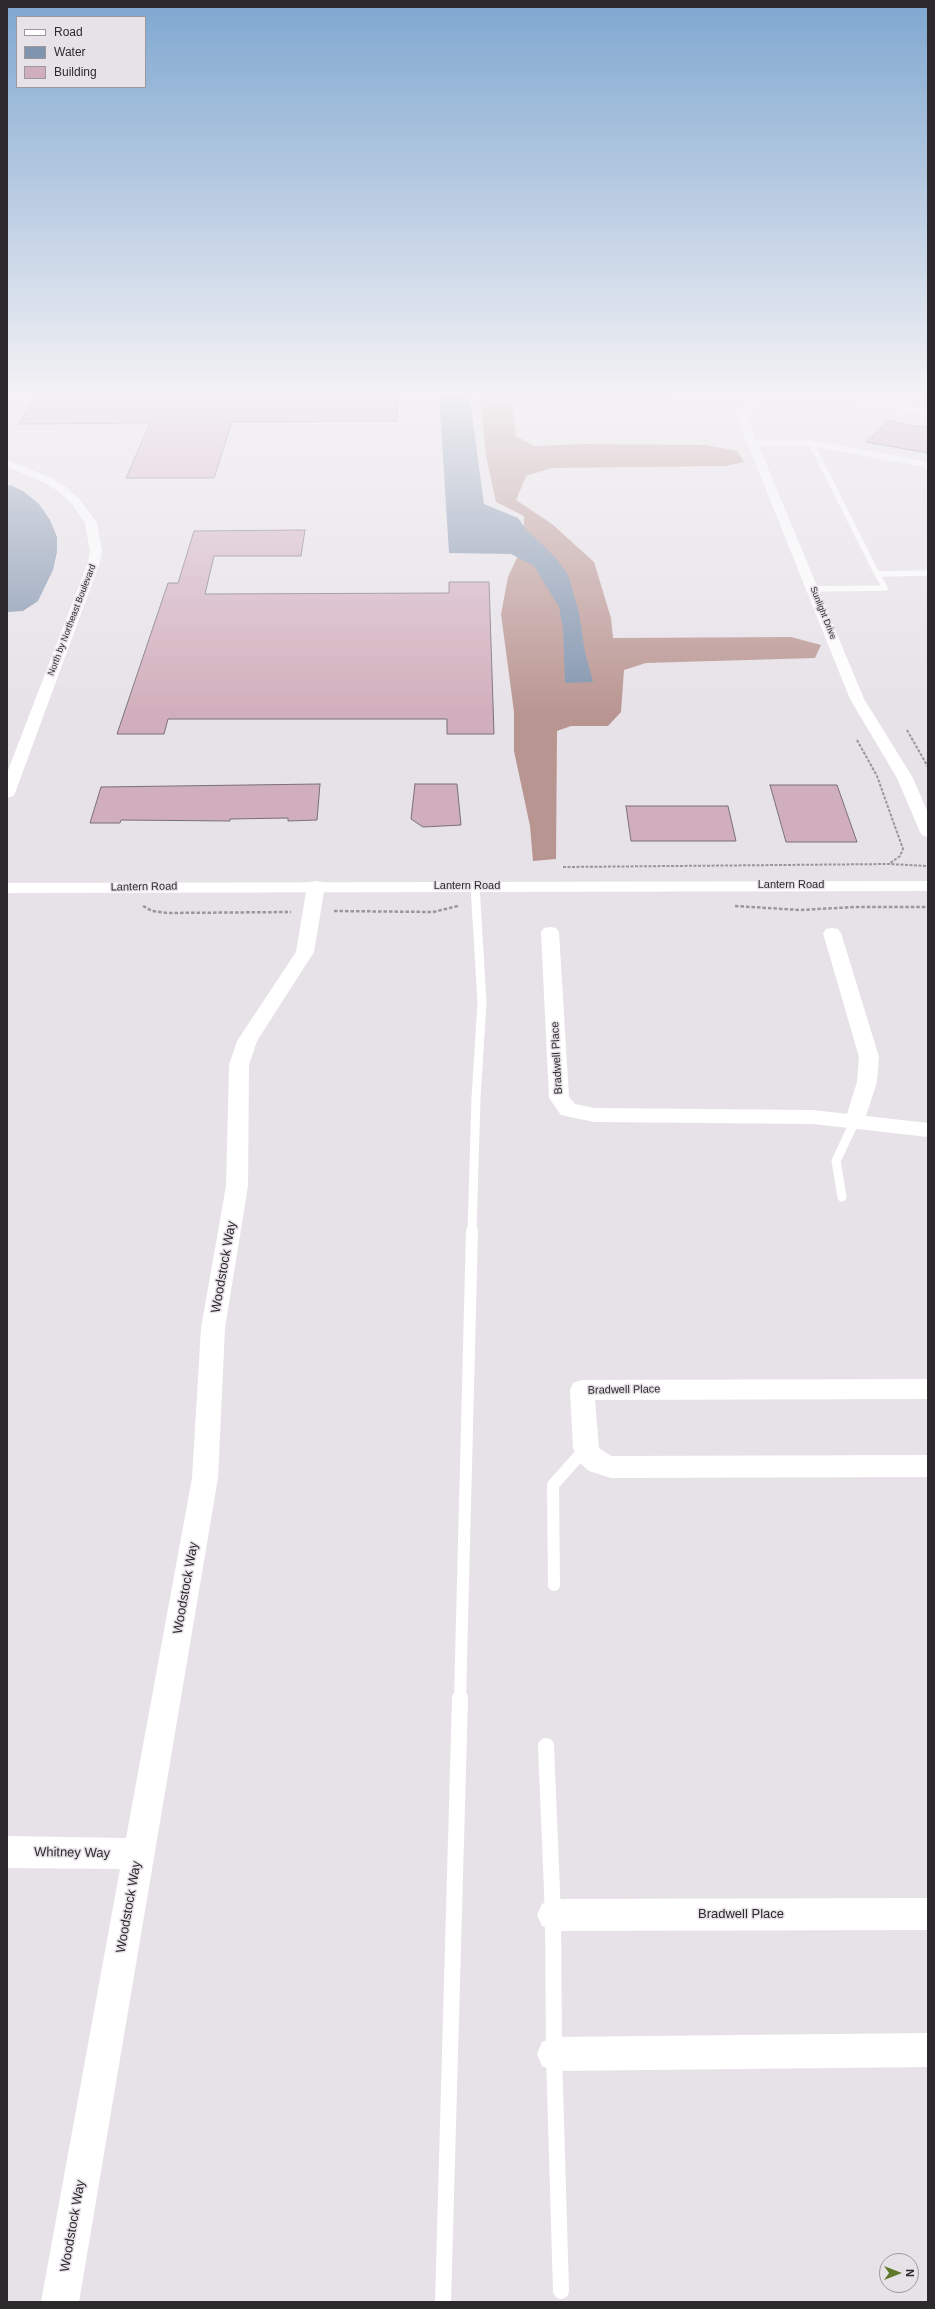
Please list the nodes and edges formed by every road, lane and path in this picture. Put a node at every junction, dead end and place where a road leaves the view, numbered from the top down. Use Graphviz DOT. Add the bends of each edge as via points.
graph roads {
  1 [pos="75,501"];
  2 [pos="777,501"];
  3 [pos="840,501"];
  4 [pos="928,573"];
  5 [pos="877,574"];
  6 [pos="813,589"];
  7 [pos="907,730"];
  8 [pos="854,733"];
  9 [pos="928,768"];
  10 [pos="7,792"];
  11 [pos="928,832"];
  12 [pos="888,864"];
  13 [pos="928,866"];
  14 [pos="563,867"];
  15 [pos="316,886"];
  16 [pos="475,886"];
  17 [pos="928,886"];
  18 [pos="7,888"];
  19 [pos="550,932"];
  20 [pos="832,933"];
  21 [pos="854,1123"];
  22 [pos="928,1130"];
  23 [pos="842,1197"];
  24 [pos="928,1389"];
  25 [pos="586,1448"];
  26 [pos="928,1466"];
  27 [pos="554,1585"];
  28 [pos="546,1746"];
  29 [pos="7,1852"];
  30 [pos="138,1854"];
  31 [pos="928,1914"];
  32 [pos="553,1915"];
  33 [pos="928,2050"];
  34 [pos="554,2054"];
  35 [pos="561,2291"];
  36 [pos="60,2302"];
  37 [pos="443,2302"];
  1 -- 10 [label="street, North by Northeast Boulevard" via="91,523 96,551 94,562"];
  2 -- 6 [label="street, Sunlight Drive"];
  3 -- 5 [label="lane"];
  4 -- 5 [label="lane"];
  5 -- 6 [label="lane" via="885,588"];
  6 -- 11 [label="street, Sunlight Drive" via="857,699 905,778"];
  7 -- 9 [label="path"];
  8 -- 12 [label="path" via="877,776 903,849 900,856"];
  12 -- 13 [label="path"];
  12 -- 14 [label="path"];
  15 -- 16 [label="street, Lantern Road"];
  15 -- 18 [label="street, Lantern Road"];
  15 -- 30 [label="street, Woodstock Way" via="305,952 247,1041 239,1065 238,1186 213,1328 205,1478"];
  16 -- 17 [label="street, Lantern Road"];
  16 -- 37 [label="lane" via="479,928 481,1028 476,1098"];
  19 -- 21 [label="street, Bradwell Place" via="559,1098 568,1110 594,1115 813,1117"];
  20 -- 21 [label="street" via="869,1057 867,1082"];
  21 -- 22 [label="street, Bradwell Place"];
  21 -- 23 [label="lane" via="836,1161"];
  24 -- 25 [label="street, Bradwell Place" via="582,1390"];
  25 -- 26 [label="street" via="598,1463 611,1467"];
  25 -- 27 [label="lane" via="553,1485"];
  28 -- 32 [label="lane"];
  29 -- 30 [label="street, Whitney Way"];
  30 -- 36 [label="street, Woodstock Way"];
  31 -- 32 [label="street, Bradwell Place"];
  32 -- 34 [label="lane"];
  33 -- 34 [label="street"];
  34 -- 35 [label="lane"];
}
